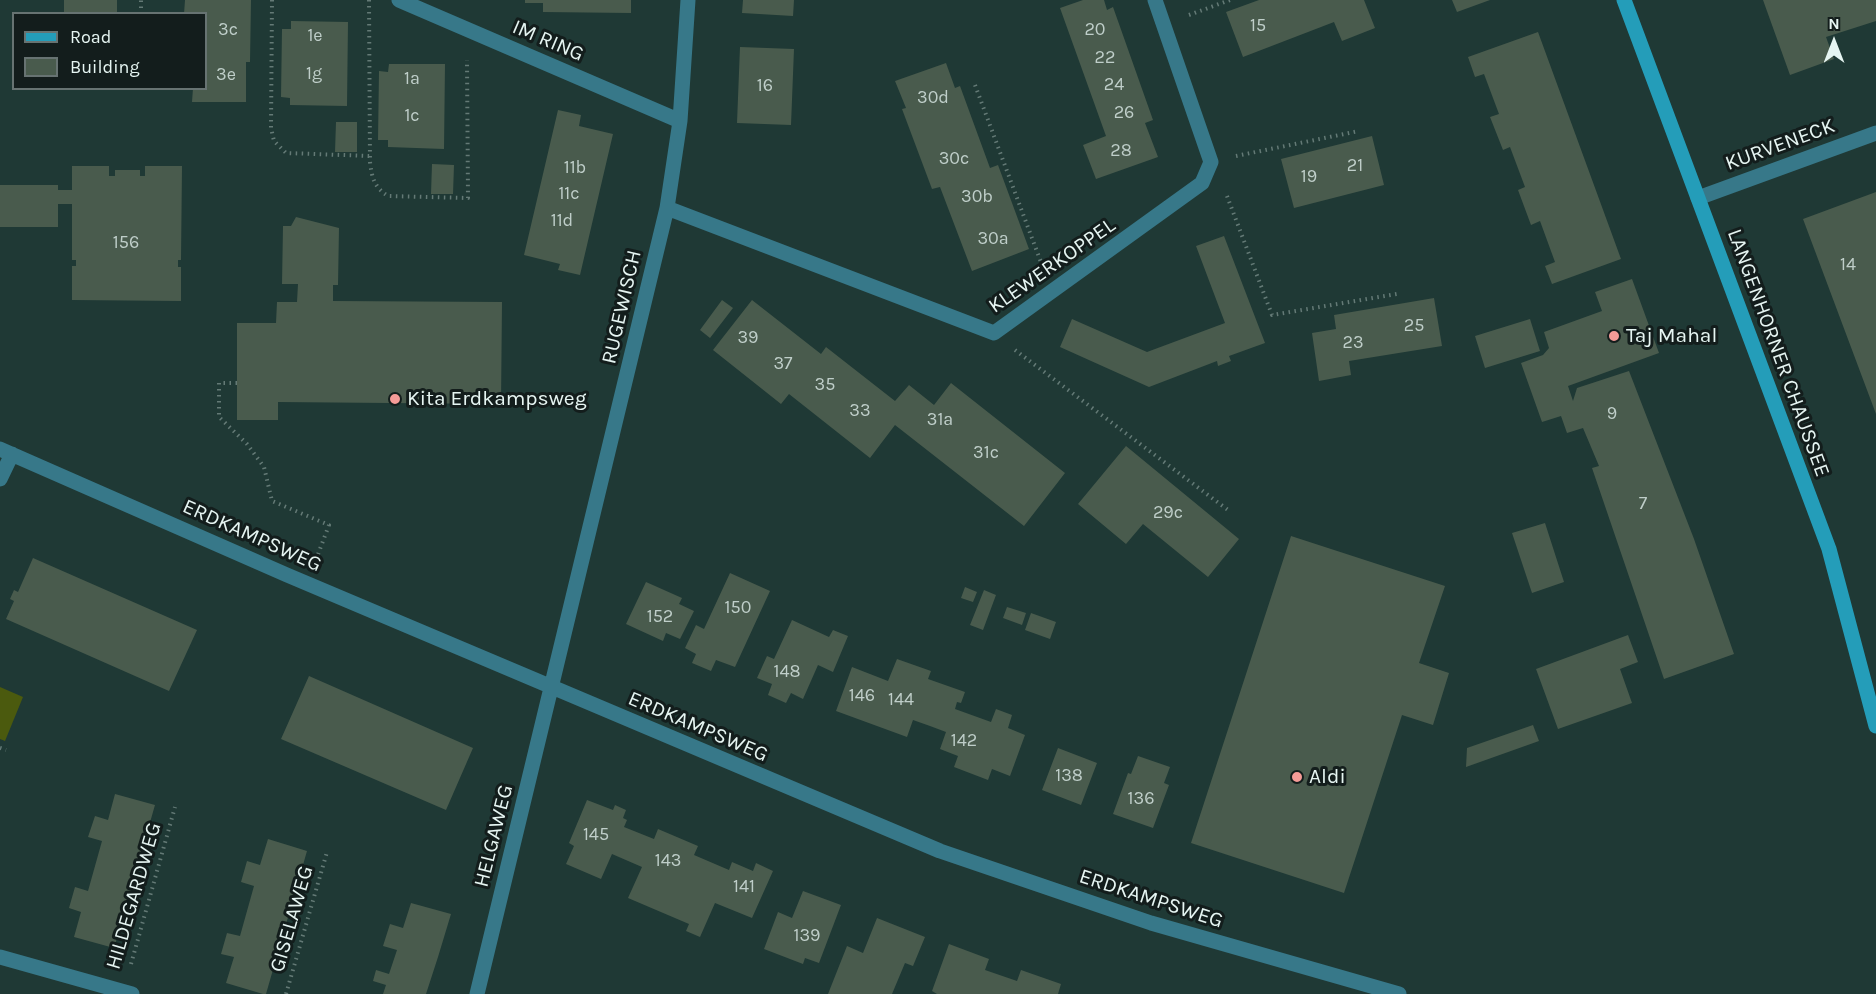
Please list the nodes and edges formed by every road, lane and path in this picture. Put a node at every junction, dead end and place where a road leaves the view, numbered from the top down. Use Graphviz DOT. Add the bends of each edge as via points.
graph roads {
  1 [pos="272,0"];
  2 [pos="369,0"];
  3 [pos="399,0"];
  4 [pos="688,0"];
  5 [pos="1155,0"];
  6 [pos="1230,0"];
  7 [pos="1624,0"];
  8 [pos="1164,25"];
  9 [pos="466,29"];
  10 [pos="975,85"];
  11 [pos="680,121"];
  12 [pos="1359,131"];
  13 [pos="1876,133"];
  14 [pos="370,156"];
  15 [pos="1211,162"];
  16 [pos="1202,183"];
  17 [pos="1698,198"];
  18 [pos="667,208"];
  19 [pos="1052,292"];
  20 [pos="1397,294"];
  21 [pos="994,333"];
  22 [pos="237,383"];
  23 [pos="6,451"];
  24 [pos="0,479"];
  25 [pos="1228,510"];
  26 [pos="306,583"];
  27 [pos="552,688"];
  28 [pos="1876,726"];
  29 [pos="0,748"];
  30 [pos="6,750"];
  31 [pos="175,807"];
  32 [pos="327,852"];
  33 [pos="0,957"];
  34 [pos="128,993"];
  35 [pos="286,994"];
  36 [pos="477,994"];
  37 [pos="1399,994"];
  1 -- 14 [label="path" via="274,141 286,153"];
  2 -- 14 [label="path"];
  3 -- 9 [label="street, IM RING"];
  4 -- 11 [label="street, RUGEWISCH"];
  5 -- 8 [label="street"];
  6 -- 8 [label="path"];
  7 -- 17 [label="main road, LANGENHORNER CHAUSSEE"];
  8 -- 15 [label="street"];
  9 -- 11 [label="street, IM RING"];
  9 -- 14 [label="path" via="468,198 388,196 372,179"];
  10 -- 19 [label="path"];
  11 -- 18 [label="street, RUGEWISCH"];
  12 -- 15 [label="path"];
  13 -- 17 [label="street, KURVENECK"];
  15 -- 16 [label="street"];
  16 -- 19 [label="street, KLEWERKOPPEL"];
  16 -- 20 [label="path" via="1227,196 1272,315"];
  17 -- 28 [label="main road, LANGENHORNER CHAUSSEE" via="1829,549"];
  18 -- 21 [label="street, KLEWERKOPPEL"];
  18 -- 27 [label="street, RUGEWISCH"];
  19 -- 21 [label="street, KLEWERKOPPEL"];
  21 -- 25 [label="path"];
  22 -- 26 [label="path" via="219,383 219,417 264,467 272,501 329,525"];
  23 -- 24 [label="street"];
  23 -- 26 [label="street, ERDKAMPSWEG"];
  26 -- 27 [label="street, ERDKAMPSWEG"];
  27 -- 36 [label="street, HELGAWEG"];
  27 -- 37 [label="street, ERDKAMPSWEG" via="940,851 1150,923"];
  29 -- 30 [label="path"];
  31 -- 34 [label="path, HILDEGARDWEG"];
  32 -- 35 [label="path, GISELAWEG"];
  33 -- 34 [label="street"];
}
